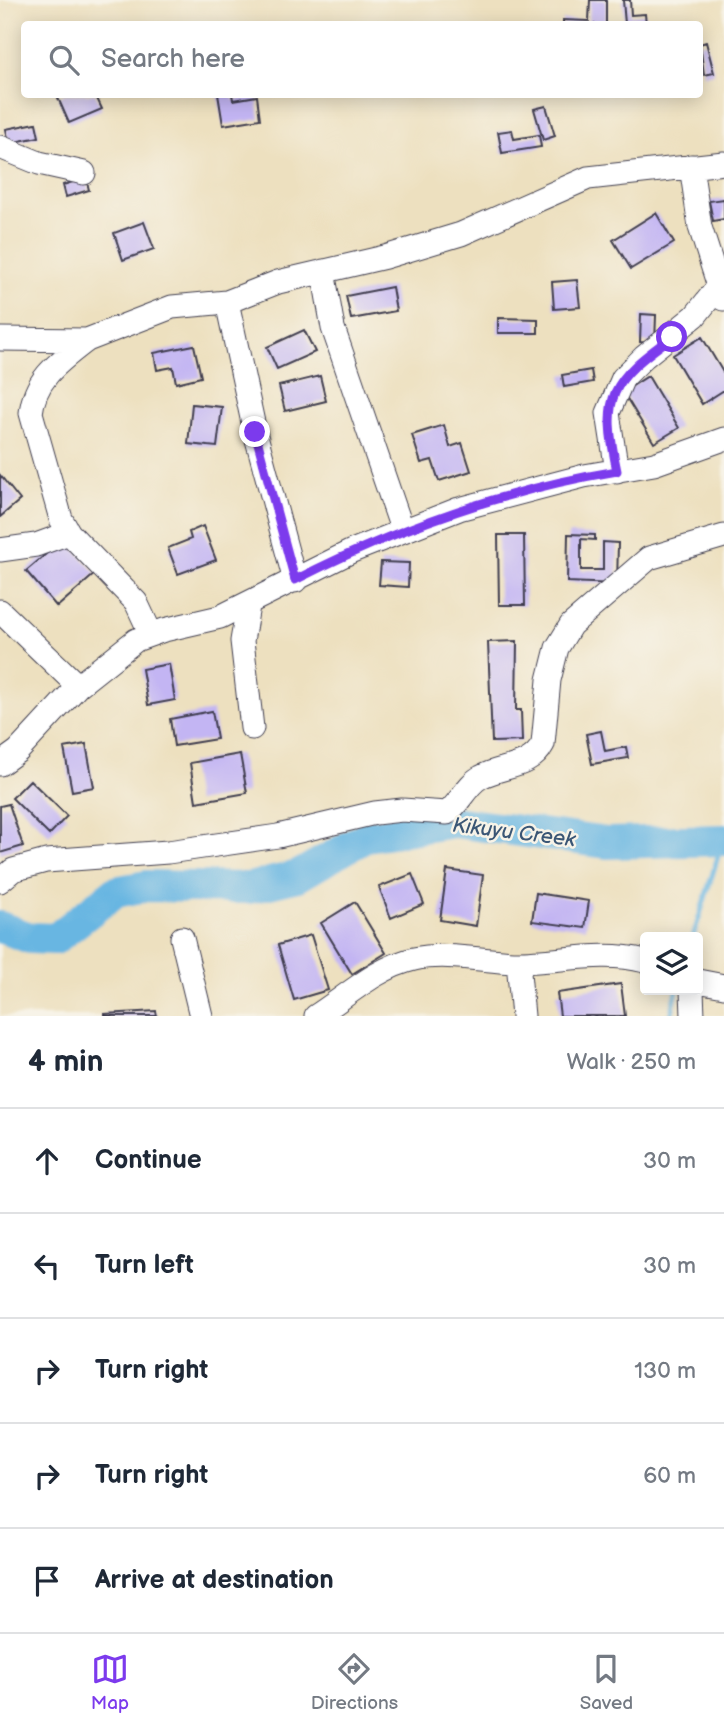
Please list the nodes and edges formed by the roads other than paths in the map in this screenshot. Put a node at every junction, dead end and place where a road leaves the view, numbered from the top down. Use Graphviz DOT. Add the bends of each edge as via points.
graph roads {
  1 [pos="0,148"];
  2 [pos="724,163"];
  3 [pos="691,166"];
  4 [pos="84,173"];
  5 [pos="323,271"];
  6 [pos="721,294"];
  7 [pos="227,302"];
  8 [pos="0,339"];
  9 [pos="87,340"];
  10 [pos="724,439"];
  11 [pos="617,471"];
  12 [pos="402,529"];
  13 [pos="69,533"];
  14 [pos="724,536"];
  15 [pos="0,550"];
  16 [pos="295,580"];
  17 [pos="248,606"];
  18 [pos="0,611"];
  19 [pos="151,634"];
  20 [pos="78,686"];
  21 [pos="252,728"];
  22 [pos="0,764"];
  23 [pos="0,881"];
  24 [pos="182,938"];
  25 [pos="640,960"];
  26 [pos="518,962"];
  27 [pos="703,982"];
  28 [pos="724,986"];
  29 [pos="692,995"];
  30 [pos="328,1012"];
  31 [pos="201,1016"];
  32 [pos="523,1016"];
  33 [pos="692,1016"];
  1 -- 4 [label="street"];
  2 -- 3 [label="street"];
  3 -- 5 [label="street" via="588,178 461,234"];
  3 -- 6 [label="street" via="701,227"];
  5 -- 7 [label="street"];
  5 -- 12 [label="street" via="333,328"];
  6 -- 11 [label="street" via="623,378 608,413"];
  7 -- 9 [label="street" via="172,307"];
  7 -- 16 [label="street" via="255,432"];
  8 -- 9 [label="street"];
  9 -- 13 [label="street" via="43,378 33,395 31,413 51,492"];
  10 -- 11 [label="street" via="654,464"];
  11 -- 12 [label="street" via="524,491"];
  12 -- 16 [label="street"];
  13 -- 15 [label="street" via="36,545"];
  13 -- 19 [label="street" via="136,602"];
  14 -- 23 [label="street" via="649,558 571,625 555,659 538,752 516,766 478,778 447,813 375,813 278,836 168,852 46,862 13,870"];
  16 -- 17 [label="street"];
  17 -- 19 [label="street" via="206,622"];
  17 -- 21 [label="street" via="242,641"];
  18 -- 20 [label="street"];
  19 -- 20 [label="street" via="120,650"];
  20 -- 22 [label="street" via="19,751"];
  24 -- 31 [label="street"];
  25 -- 26 [label="street" via="600,955"];
  26 -- 30 [label="street" via="412,959 377,975"];
  26 -- 32 [label="street"];
  27 -- 28 [label="street"];
  29 -- 33 [label="street"];
}
